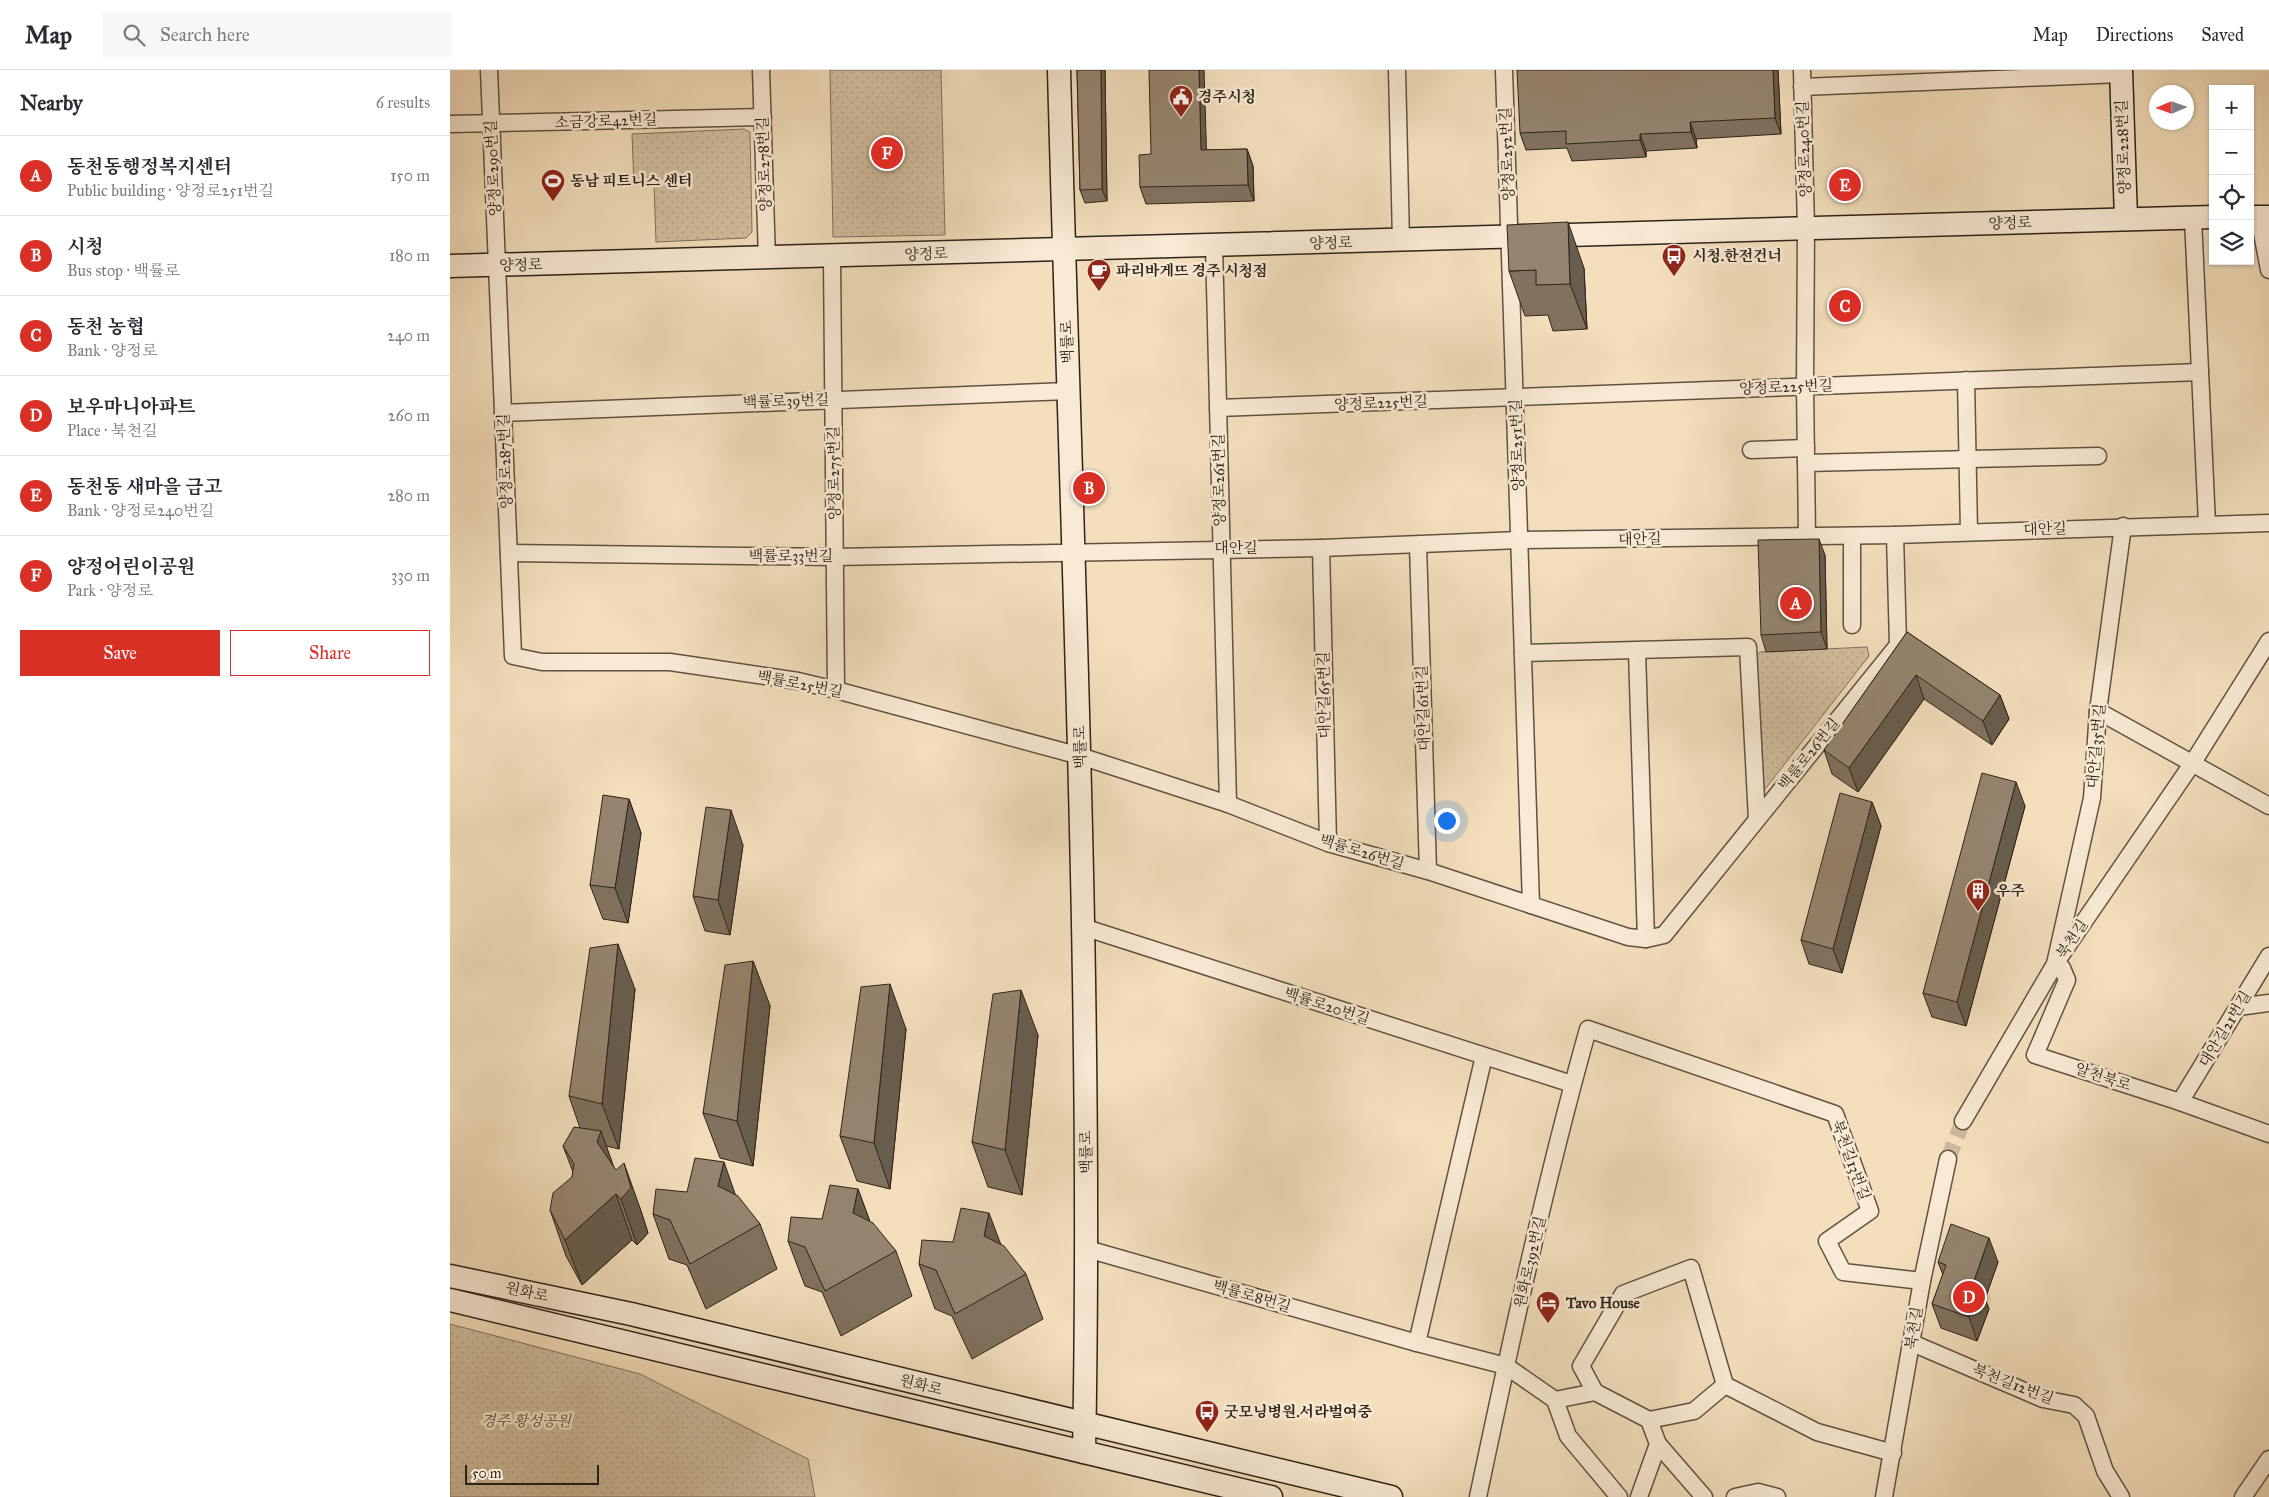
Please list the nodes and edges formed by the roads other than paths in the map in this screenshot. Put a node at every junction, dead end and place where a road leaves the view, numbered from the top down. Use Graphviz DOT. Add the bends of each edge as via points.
graph roads {
  1 [pos="489,70"];
  2 [pos="761,70"];
  3 [pos="1059,70"];
  4 [pos="1397,70"];
  5 [pos="1504,70"];
  6 [pos="1802,70"];
  7 [pos="2121,72"];
  8 [pos="1802,87"];
  9 [pos="762,117"];
  10 [pos="450,124"];
  11 [pos="491,124"];
  12 [pos="2203,217"];
  13 [pos="2259,217"];
  14 [pos="2126,219"];
  15 [pos="1806,228"];
  16 [pos="1510,238"];
  17 [pos="1401,241"];
  18 [pos="1214,245"];
  19 [pos="1064,249"];
  20 [pos="832,257"];
  21 [pos="767,259"];
  22 [pos="497,265"];
  23 [pos="450,266"];
  24 [pos="2269,270"];
  25 [pos="2200,372"];
  26 [pos="1966,380"];
  27 [pos="1805,386"];
  28 [pos="1069,391"];
  29 [pos="834,399"];
  30 [pos="1515,399"];
  31 [pos="1218,408"];
  32 [pos="503,413"];
  33 [pos="1750,450"];
  34 [pos="1806,455"];
  35 [pos="2098,456"];
  36 [pos="1968,458"];
  37 [pos="2269,523"];
  38 [pos="2207,524"];
  39 [pos="2123,526"];
  40 [pos="1969,532"];
  41 [pos="1852,536"];
  42 [pos="1895,536"];
  43 [pos="1807,537"];
  44 [pos="1520,540"];
  45 [pos="1418,545"];
  46 [pos="1221,548"];
  47 [pos="1321,548"];
  48 [pos="1074,551"];
  49 [pos="509,553"];
  50 [pos="835,556"];
  51 [pos="1852,626"];
  52 [pos="2269,641"];
  53 [pos="1637,651"];
  54 [pos="1523,653"];
  55 [pos="513,656"];
  56 [pos="836,690"];
  57 [pos="2098,712"];
  58 [pos="1080,756"];
  59 [pos="2192,764"];
  60 [pos="1228,804"];
  61 [pos="2269,806"];
  62 [pos="1757,819"];
  63 [pos="1328,843"];
  64 [pos="1428,872"];
  65 [pos="1532,905"];
  66 [pos="1082,927"];
  67 [pos="1646,939"];
  68 [pos="2269,956"];
  69 [pos="2055,964"];
  70 [pos="2269,1003"];
  71 [pos="2238,1007"];
  72 [pos="1588,1029"];
  73 [pos="1484,1056"];
  74 [pos="1572,1084"];
  75 [pos="2180,1102"];
  76 [pos="1963,1122"];
  77 [pos="2269,1134"];
  78 [pos="1948,1159"];
  79 [pos="1087,1249"];
  80 [pos="450,1276"];
  81 [pos="1922,1281"];
  82 [pos="450,1300"];
  83 [pos="1912,1342"];
  84 [pos="1417,1343"];
  85 [pos="1506,1366"];
  86 [pos="1725,1385"];
  87 [pos="1594,1392"];
  88 [pos="1555,1400"];
  89 [pos="1649,1420"];
  90 [pos="1084,1425"];
  91 [pos="1658,1444"];
  92 [pos="1084,1452"];
  93 [pos="1893,1452"];
  94 [pos="2269,1459"];
  95 [pos="1271,1497"];
  96 [pos="1392,1497"];
  97 [pos="1478,1497"];
  98 [pos="1619,1497"];
  99 [pos="1639,1497"];
  100 [pos="1704,1497"];
  101 [pos="1735,1497"];
  102 [pos="1777,1497"];
  103 [pos="1884,1497"];
  104 [pos="2121,1497"];
  105 [pos="2243,1497"];
  1 -- 11 [label="street, 양정로290번길"];
  2 -- 9 [label="street, 양정로278번길"];
  3 -- 19 [label="street, 백률로"];
  4 -- 17 [label="street"];
  5 -- 16 [label="street, 양정로252번길"];
  6 -- 8 [label="street, 양정로240번길"];
  7 -- 8 [label="street, 양정로228번길"];
  7 -- 14 [label="street, 양정로228번길"];
  8 -- 15 [label="street, 양정로240번길"];
  9 -- 11 [label="street, 소금강로42번길"];
  9 -- 21 [label="street, 양정로278번길"];
  10 -- 11 [label="street, 소금강로42번길"];
  11 -- 22 [label="street, 양정로290번길"];
  12 -- 14 [label="street, 양정로"];
  12 -- 25 [label="street"];
  13 -- 24 [label="street"];
  14 -- 15 [label="street, 양정로"];
  15 -- 16 [label="street, 양정로"];
  15 -- 27 [label="street"];
  16 -- 17 [label="street, 양정로"];
  16 -- 30 [label="street, 양정로251번길"];
  17 -- 18 [label="street, 양정로"];
  18 -- 19 [label="street, 양정로"];
  18 -- 31 [label="street, 양정로261번길"];
  19 -- 20 [label="street, 양정로"];
  19 -- 28 [label="street, 백률로"];
  20 -- 21 [label="street, 양정로"];
  20 -- 29 [label="street, 양정로275번길"];
  21 -- 22 [label="street, 양정로"];
  22 -- 23 [label="street, 양정로"];
  22 -- 32 [label="street, 양정로287번길"];
  25 -- 26 [label="street, 양정로225번길"];
  25 -- 38 [label="street"];
  26 -- 27 [label="street, 양정로225번길"];
  26 -- 36 [label="street"];
  27 -- 30 [label="street, 양정로225번길"];
  27 -- 34 [label="street"];
  28 -- 29 [label="street, 백률로39번길"];
  28 -- 48 [label="street, 백률로"];
  29 -- 32 [label="street, 백률로39번길"];
  29 -- 50 [label="street, 양정로275번길"];
  30 -- 31 [label="street, 양정로225번길"];
  30 -- 44 [label="street, 양정로251번길"];
  31 -- 46 [label="street, 양정로261번길"];
  32 -- 49 [label="street, 양정로287번길"];
  33 -- 34 [label="street"];
  34 -- 36 [label="street"];
  34 -- 43 [label="street"];
  35 -- 36 [label="street"];
  36 -- 40 [label="street"];
  37 -- 38 [label="street, 대안길"];
  38 -- 39 [label="street, 대안길"];
  39 -- 40 [label="street, 대안길"];
  39 -- 57 [label="street, 대안길35번길"];
  40 -- 42 [label="street, 대안길"];
  41 -- 42 [label="street, 대안길"];
  41 -- 43 [label="street, 대안길"];
  41 -- 51 [label="street"];
  42 -- 62 [label="street, 백률로26번길" via="1898,645"];
  43 -- 44 [label="street, 대안길"];
  44 -- 45 [label="street, 대안길"];
  44 -- 54 [label="street, 양정로251번길"];
  45 -- 47 [label="street, 대안길"];
  45 -- 64 [label="street, 대안길61번길"];
  46 -- 47 [label="street, 대안길"];
  46 -- 48 [label="street, 대안길"];
  46 -- 60 [label="street, 양정로261번길"];
  47 -- 63 [label="street, 대안길65번길"];
  48 -- 50 [label="street, 백률로33번길"];
  48 -- 58 [label="street, 백률로"];
  49 -- 50 [label="street, 백률로33번길"];
  49 -- 55 [label="street, 양정로287번길"];
  50 -- 56 [label="street, 양정로275번길"];
  52 -- 59 [label="street, 북천길"];
  53 -- 54 [label="street"];
  53 -- 62 [label="street" via="1748,647"];
  53 -- 67 [label="street"];
  54 -- 65 [label="street, 양정로251번길"];
  55 -- 56 [label="street, 백률로25번길" via="542,662 670,662 798,681"];
  56 -- 58 [label="street, 백률로25번길"];
  57 -- 59 [label="street"];
  57 -- 69 [label="street, 대안길35번길" via="2092,798"];
  58 -- 60 [label="street, 백률로26번길"];
  58 -- 66 [label="street, 백률로"];
  59 -- 61 [label="street"];
  59 -- 69 [label="street, 북천길"];
  60 -- 63 [label="street, 백률로26번길"];
  62 -- 67 [label="street, 백률로26번길" via="1664,935"];
  63 -- 64 [label="street, 백률로26번길"];
  64 -- 65 [label="street, 백률로26번길"];
  65 -- 67 [label="street, 백률로26번길" via="1628,937"];
  66 -- 73 [label="street, 백률로20번길"];
  66 -- 79 [label="street, 백률로"];
  68 -- 71 [label="street, 대안길21번길"];
  69 -- 75 [label="street, 알천북로" via="2062,968 2067,980 2035,1055"];
  69 -- 76 [label="street, 북천길"];
  70 -- 71 [label="street"];
  71 -- 75 [label="street, 대안길21번길"];
  72 -- 74 [label="street, 원화로392번길"];
  72 -- 81 [label="street, 북천길13번길" via="1835,1114 1870,1211 1827,1241 1843,1272"];
  73 -- 74 [label="street, 백률로20번길"];
  73 -- 84 [label="street"];
  74 -- 85 [label="street, 원화로392번길"];
  75 -- 77 [label="street, 알천북로"];
  78 -- 81 [label="street, 북천길"];
  79 -- 84 [label="street, 백률로8번길"];
  79 -- 90 [label="street, 백률로"];
  80 -- 90 [label="street, 원화로" via="632,1314"];
  81 -- 83 [label="street, 북천길"];
  82 -- 92 [label="street, 원화로"];
  83 -- 93 [label="street, 북천길"];
  83 -- 104 [label="street, 북천길12번길" via="2043,1399 2074,1405 2086,1416 2105,1470"];
  84 -- 85 [label="street, 백률로8번길"];
  85 -- 88 [label="street"];
  85 -- 97 [label="street, 원화로392번길"];
  86 -- 87 [label="street" via="1691,1268 1623,1294 1581,1366"];
  86 -- 89 [label="street" via="1694,1411"];
  86 -- 93 [label="street" via="1817,1432"];
  87 -- 88 [label="street"];
  87 -- 89 [label="street"];
  88 -- 98 [label="street" via="1568,1436"];
  89 -- 91 [label="street"];
  90 -- 92 [label="street, 백률로"];
  90 -- 96 [label="street, 원화로"];
  91 -- 99 [label="street"];
  91 -- 100 [label="street"];
  92 -- 95 [label="street, 원화로"];
  93 -- 103 [label="street, 북천길"];
  94 -- 105 [label="street"];
  101 -- 102 [label="street" via="1758,1492"];
}
